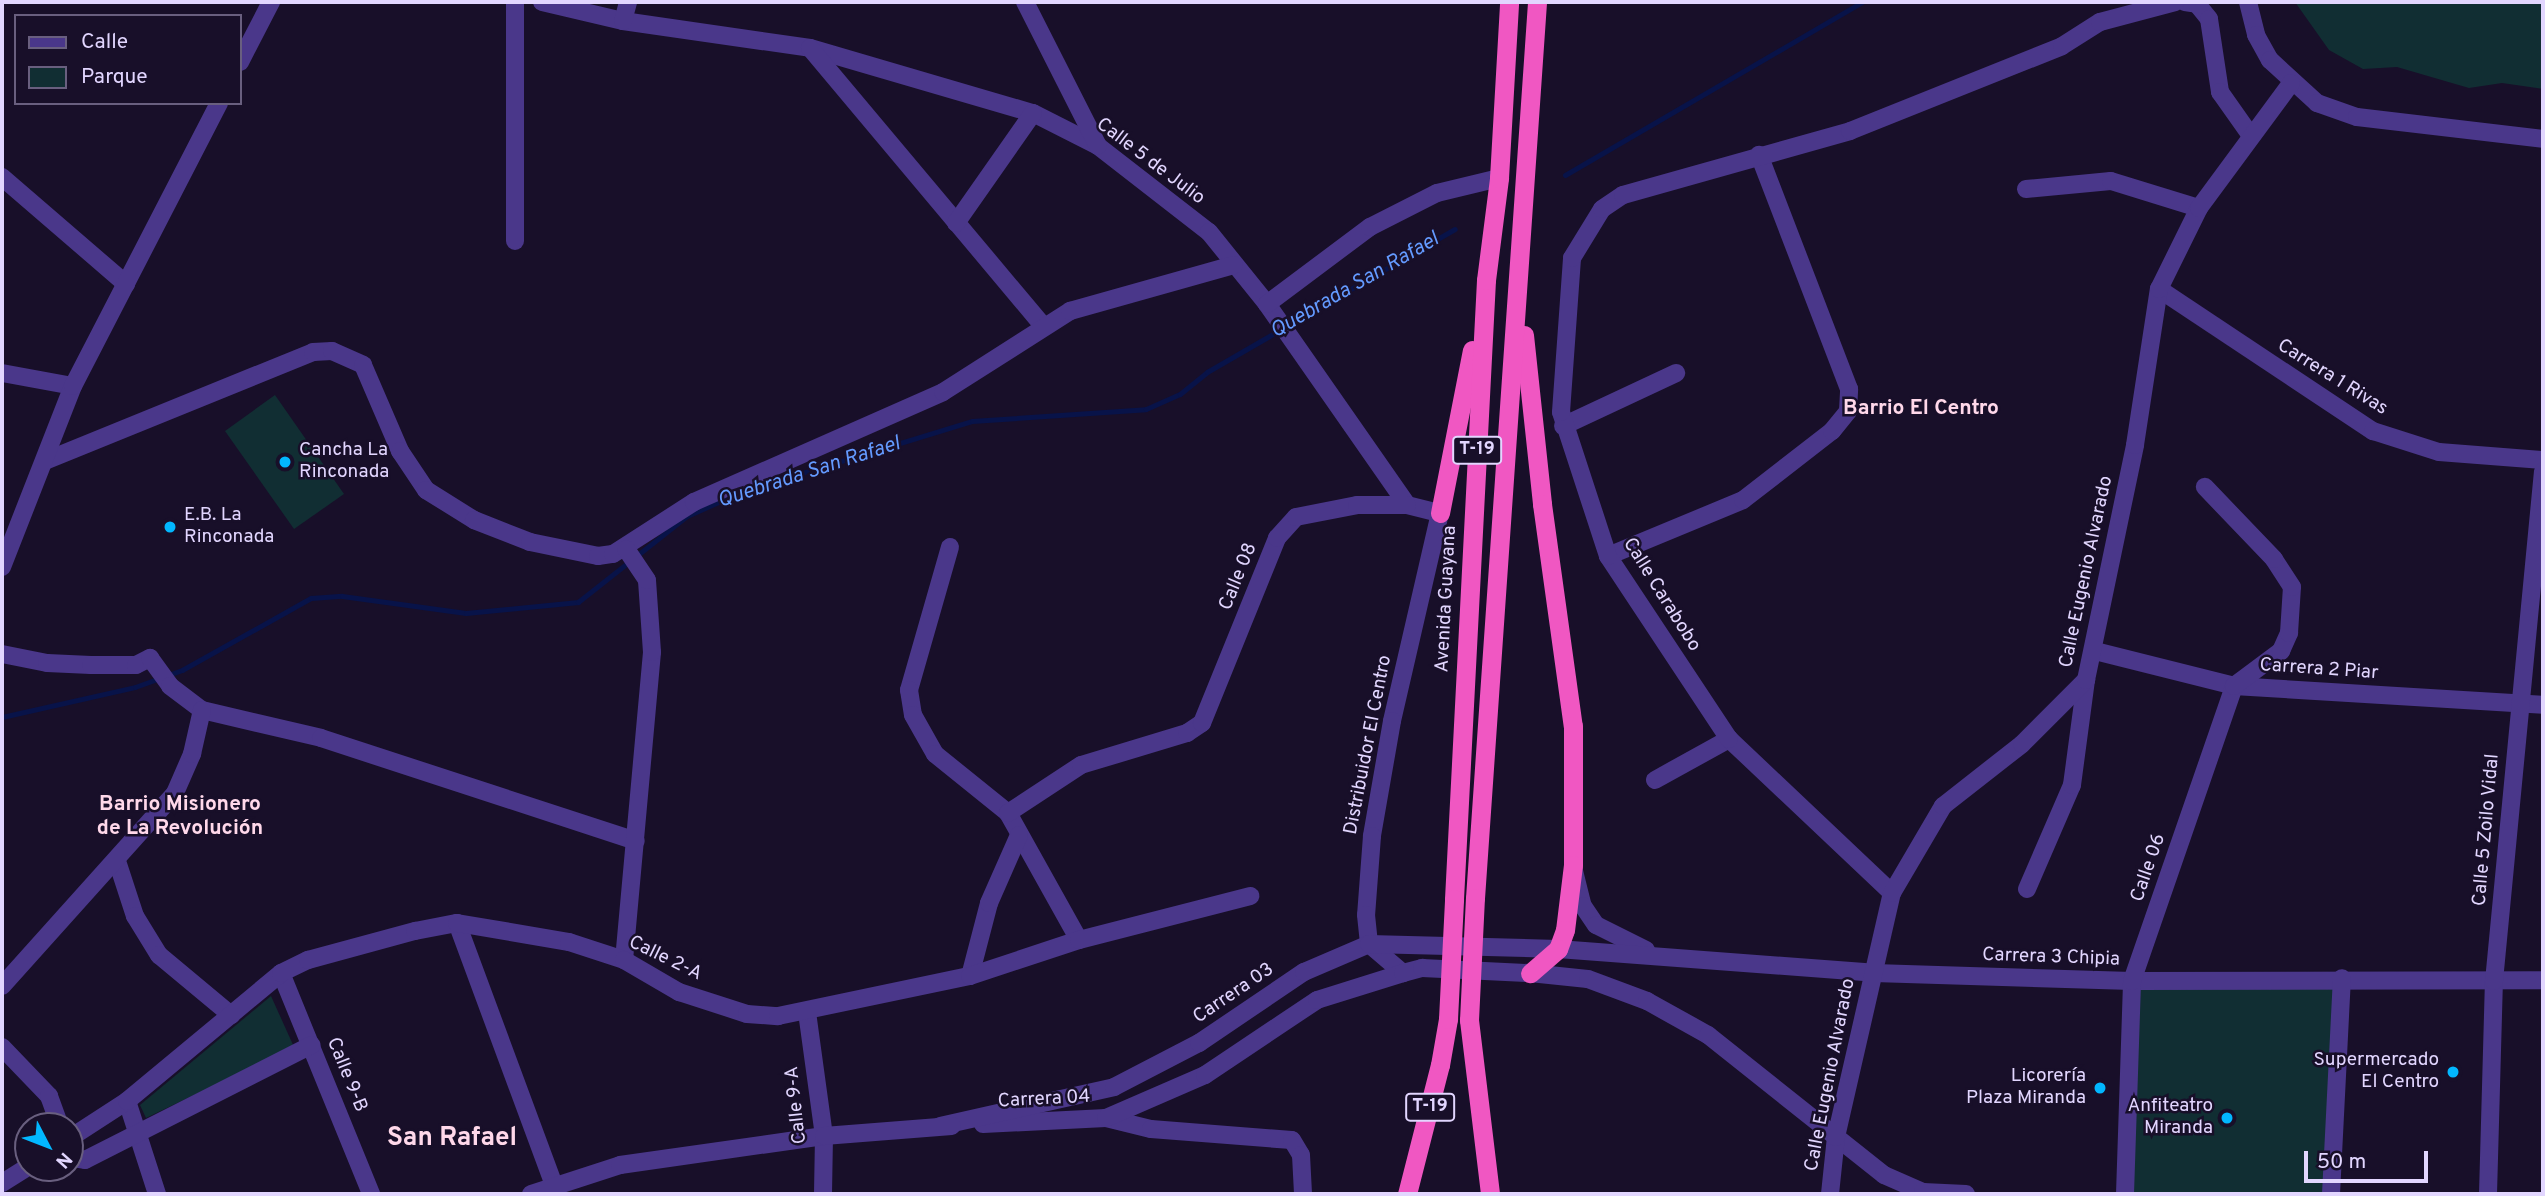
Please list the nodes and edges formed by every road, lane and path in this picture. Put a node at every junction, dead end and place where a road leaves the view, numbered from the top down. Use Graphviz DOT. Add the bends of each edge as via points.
graph roads {
  1 [pos="271,2"];
  2 [pos="515,2"];
  3 [pos="542,2"];
  4 [pos="628,2"];
  5 [pos="1025,2"];
  6 [pos="1509,2"];
  7 [pos="1537,2"];
  8 [pos="2175,2"];
  9 [pos="2185,2"];
  10 [pos="2248,2"];
  11 [pos="623,21"];
  12 [pos="810,48"];
  13 [pos="242,58"];
  14 [pos="2291,83"];
  15 [pos="218,105"];
  16 [pos="1033,113"];
  17 [pos="2251,136"];
  18 [pos="2543,139"];
  19 [pos="1098,146"];
  20 [pos="1759,155"];
  21 [pos="2,177"];
  22 [pos="1499,178"];
  23 [pos="2026,189"];
  24 [pos="2199,208"];
  25 [pos="956,223"];
  26 [pos="515,241"];
  27 [pos="1234,265"];
  28 [pos="1519,280"];
  29 [pos="1486,281"];
  30 [pos="126,284"];
  31 [pos="2160,289"];
  32 [pos="1271,311"];
  33 [pos="1044,327"];
  34 [pos="2,373"];
  35 [pos="1676,373"];
  36 [pos="73,386"];
  37 [pos="1563,426"];
  38 [pos="2543,460"];
  39 [pos="45,461"];
  40 [pos="2543,471"];
  41 [pos="2205,487"];
  42 [pos="1407,505"];
  43 [pos="1440,513"];
  44 [pos="950,547"];
  45 [pos="629,552"];
  46 [pos="1608,556"];
  47 [pos="2,567"];
  48 [pos="2095,651"];
  49 [pos="2,654"];
  50 [pos="2086,680"];
  51 [pos="2234,686"];
  52 [pos="2520,703"];
  53 [pos="2543,705"];
  54 [pos="202,710"];
  55 [pos="1729,739"];
  56 [pos="1655,780"];
  57 [pos="1008,813"];
  58 [pos="1019,835"];
  59 [pos="636,841"];
  60 [pos="117,861"];
  61 [pos="1573,864"];
  62 [pos="2027,889"];
  63 [pos="1892,893"];
  64 [pos="1250,897"];
  65 [pos="457,923"];
  66 [pos="1080,940"];
  67 [pos="1370,944"];
  68 [pos="1558,949"];
  69 [pos="1669,958"];
  70 [pos="624,960"];
  71 [pos="281,973"];
  72 [pos="1403,973"];
  73 [pos="1530,973"];
  74 [pos="1874,973"];
  75 [pos="970,976"];
  76 [pos="2342,978"];
  77 [pos="2543,980"];
  78 [pos="2132,981"];
  79 [pos="2494,981"];
  80 [pos="2,986"];
  81 [pos="807,1012"];
  82 [pos="231,1015"];
  83 [pos="312,1045"];
  84 [pos="2,1047"];
  85 [pos="127,1101"];
  86 [pos="54,1112"];
  87 [pos="1106,1118"];
  88 [pos="940,1126"];
  89 [pos="84,1129"];
  90 [pos="141,1134"];
  91 [pos="824,1136"];
  92 [pos="1836,1137"];
  93 [pos="84,1160"];
  94 [pos="554,1185"];
  95 [pos="157,1194"];
  96 [pos="370,1194"];
  97 [pos="531,1194"];
  98 [pos="823,1194"];
  99 [pos="1303,1194"];
  100 [pos="1407,1194"];
  101 [pos="1490,1194"];
  102 [pos="1830,1194"];
  103 [pos="1966,1194"];
  104 [pos="2125,1194"];
  105 [pos="2331,1194"];
  106 [pos="2488,1194"];
  1 -- 13 [label="street"];
  2 -- 26 [label="street"];
  3 -- 11 [label="street, Calle 5 de Julio"];
  4 -- 11 [label="street"];
  5 -- 19 [label="street"];
  6 -- 22 [label="highway, Avenida Guayana / T-19"];
  7 -- 28 [label="highway, T-19"];
  8 -- 20 [label="street" via="2100,22 2062,46 1850,131"];
  9 -- 17 [label="street" via="2197,4 2209,19 2220,92"];
  10 -- 14 [label="street" via="2256,35"];
  11 -- 12 [label="street, Calle 5 de Julio"];
  12 -- 16 [label="street, Calle 5 de Julio"];
  12 -- 25 [label="street"];
  14 -- 17 [label="street, Calle Eugenio Alvarado"];
  14 -- 18 [label="street" via="2317,103 2357,117"];
  15 -- 30 [label="street"];
  16 -- 19 [label="street, Calle 5 de Julio"];
  16 -- 25 [label="street"];
  17 -- 24 [label="street, Calle Eugenio Alvarado"];
  19 -- 27 [label="street, Calle 5 de Julio" via="1209,232"];
  20 -- 37 [label="street, Calle Carabobo" via="1623,195 1602,209 1572,258"];
  20 -- 46 [label="street" via="1849,389 1848,411 1832,431 1743,500"];
  21 -- 30 [label="street"];
  22 -- 29 [label="highway, Avenida Guayana / T-19"];
  22 -- 32 [label="street" via="1437,192 1370,227"];
  23 -- 24 [label="street" via="2111,181"];
  24 -- 31 [label="street, Calle Eugenio Alvarado"];
  25 -- 33 [label="street"];
  27 -- 32 [label="street, Calle 5 de Julio"];
  27 -- 33 [label="street" via="1070,311"];
  28 -- 61 [label="highway" via="1542,504 1573,726"];
  28 -- 101 [label="highway, T-19, bridge" via="1469,1020"];
  29 -- 43 [label="highway"];
  29 -- 100 [label="highway, Avenida Guayana / T-19, bridge" via="1448,1019"];
  30 -- 36 [label="street"];
  31 -- 38 [label="street, Carrera 1 Rivas" via="2372,431 2439,452"];
  31 -- 48 [label="street, Calle Eugenio Alvarado"];
  32 -- 42 [label="street, Calle 5 de Julio"];
  33 -- 45 [label="street" via="943,392 694,502"];
  34 -- 36 [label="street"];
  35 -- 37 [label="street"];
  36 -- 39 [label="street"];
  37 -- 46 [label="street, Calle Carabobo"];
  39 -- 45 [label="street" via="313,352 332,351 363,365 400,451 426,490 474,520 530,542 598,556"];
  39 -- 47 [label="street" via="24,502"];
  40 -- 52 [label="street, Calle 5 Zoilo Vidal"];
  41 -- 51 [label="street" via="2274,559 2292,587 2290,633 2281,651"];
  42 -- 43 [label="street"];
  42 -- 57 [label="street, Calle 08" via="1357,505 1296,517 1277,538 1202,723 1187,733 1081,765"];
  43 -- 67 [label="street, Distribuidor El Centro" via="1371,836 1366,915"];
  44 -- 57 [label="street" via="909,690 913,715 919,734 935,754"];
  45 -- 59 [label="street" via="647,580 652,652"];
  46 -- 55 [label="street, Calle Carabobo"];
  48 -- 50 [label="street, Calle Eugenio Alvarado"];
  48 -- 51 [label="street, Carrera 2 Piar"];
  49 -- 54 [label="street" via="91,665 136,665 150,658 170,686"];
  50 -- 62 [label="street" via="2073,785"];
  50 -- 63 [label="street, Calle Eugenio Alvarado" via="2022,744 1943,806"];
  51 -- 52 [label="street, Carrera 2 Piar"];
  51 -- 78 [label="street, Calle 06"];
  52 -- 53 [label="street, Carrera 2 Piar"];
  52 -- 79 [label="street, Calle 5 Zoilo Vidal"];
  54 -- 59 [label="street" via="321,738"];
  54 -- 60 [label="street" via="192,754 175,793"];
  55 -- 56 [label="street"];
  55 -- 63 [label="street, Calle Carabobo"];
  57 -- 58 [label="street"];
  58 -- 66 [label="street"];
  58 -- 75 [label="street" via="989,903"];
  59 -- 70 [label="street"];
  60 -- 80 [label="street"];
  60 -- 82 [label="street" via="135,916 159,955"];
  61 -- 68 [label="highway" via="1565,930"];
  61 -- 69 [label="street" via="1583,906 1596,925 1620,941"];
  63 -- 74 [label="street, Calle Eugenio Alvarado"];
  64 -- 66 [label="street, Calle 2-A"];
  65 -- 70 [label="street, Calle 2-A" via="569,942"];
  65 -- 71 [label="street, Calle 2-A" via="308,960"];
  65 -- 94 [label="street"];
  66 -- 75 [label="street, Calle 2-A"];
  67 -- 68 [label="street, Carrera 03"];
  67 -- 72 [label="street"];
  67 -- 88 [label="street, Carrera 03" via="1304,972 1199,1043 1114,1087"];
  68 -- 69 [label="street, Carrera 3 Chipia"];
  68 -- 73 [label="highway"];
  69 -- 74 [label="street, Carrera 3 Chipia"];
  70 -- 81 [label="street, Calle 2-A" via="679,992 747,1014"];
  71 -- 82 [label="street, Calle 2-A"];
  71 -- 83 [label="street, Calle 9-B"];
  72 -- 73 [label="street, Carrera 04" via="1422,968"];
  72 -- 87 [label="street, Carrera 04" via="1317,1000 1206,1075"];
  73 -- 92 [label="street, Carrera 04" via="1588,979 1647,1001 1708,1035"];
  74 -- 78 [label="street, Carrera 3 Chipia"];
  74 -- 92 [label="street, Calle Eugenio Alvarado"];
  75 -- 81 [label="street, Calle 2-A"];
  76 -- 78 [label="street, Carrera 3 Chipia"];
  76 -- 79 [label="street, Carrera 3 Chipia"];
  76 -- 105 [label="street"];
  77 -- 79 [label="street, Carrera 3 Chipia"];
  78 -- 104 [label="street, Calle 06"];
  79 -- 106 [label="street, Calle 5 Zoilo Vidal"];
  81 -- 91 [label="street, Calle 9-A"];
  82 -- 85 [label="street, Calle 2-A"];
  83 -- 90 [label="street"];
  83 -- 96 [label="street, Calle 9-B"];
  84 -- 86 [label="street" via="48,1096"];
  85 -- 89 [label="street, Calle 2-A"];
  85 -- 90 [label="street"];
  87 -- 88 [label="street, Carrera 04"];
  87 -- 99 [label="street" via="1151,1129 1292,1140 1301,1155"];
  88 -- 91 [label="street, Carrera 04"];
  90 -- 93 [label="street"];
  90 -- 95 [label="street"];
  91 -- 94 [label="street, Carrera 04" via="620,1165"];
  91 -- 98 [label="street, Calle 9-A"];
  92 -- 102 [label="street, Calle Eugenio Alvarado"];
  92 -- 103 [label="street, Carrera 04" via="1884,1175 1923,1192"];
  94 -- 97 [label="street, Carrera 04"];
}
